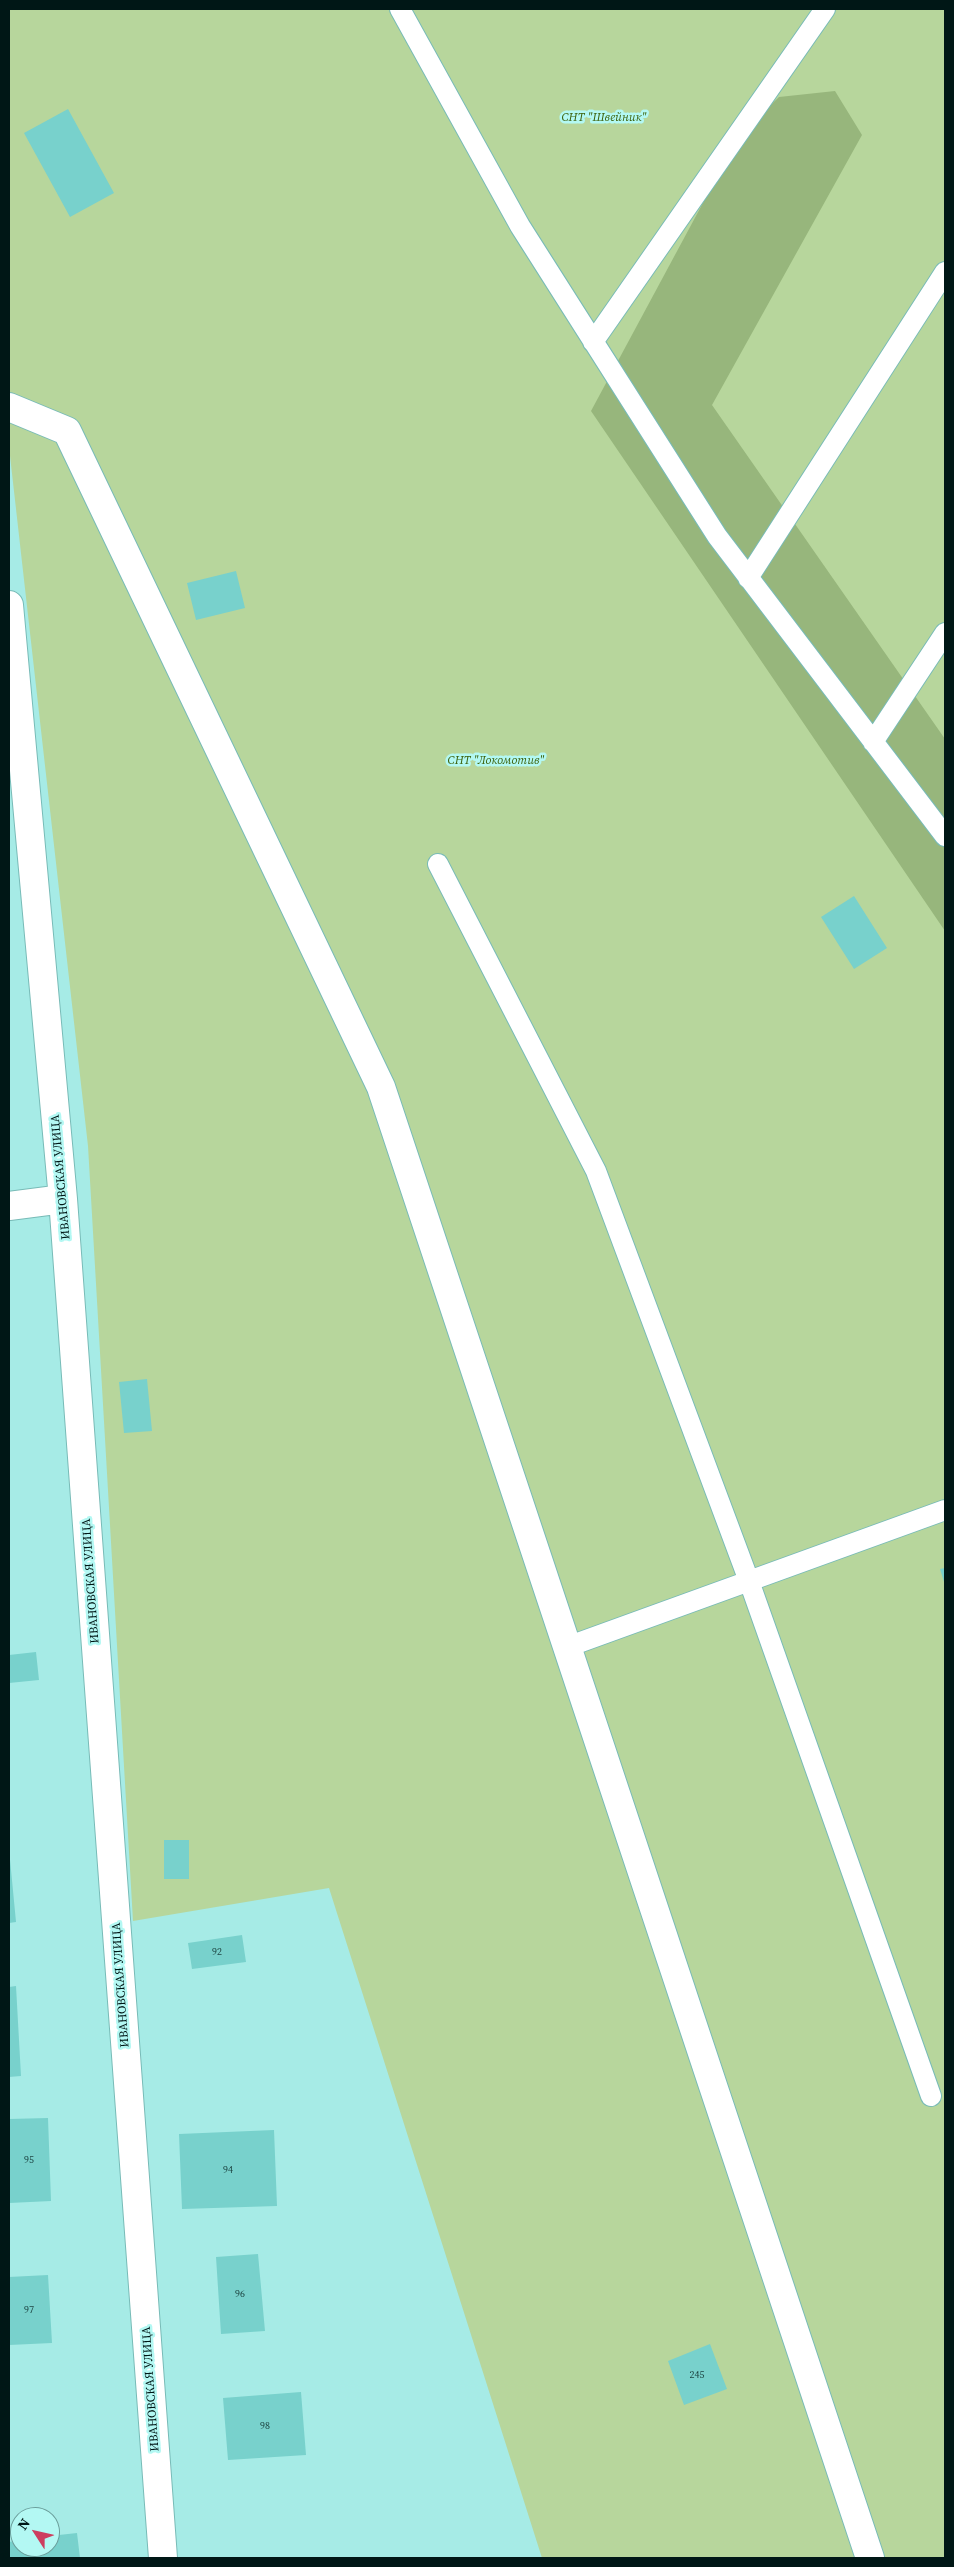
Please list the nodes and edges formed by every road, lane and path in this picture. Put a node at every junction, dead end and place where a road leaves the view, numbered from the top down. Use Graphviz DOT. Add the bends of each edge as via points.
graph roads {
  1 [pos="400,9"];
  2 [pos="825,9"];
  3 [pos="945,272"];
  4 [pos="593,342"];
  5 [pos="9,407"];
  6 [pos="748,578"];
  7 [pos="9,604"];
  8 [pos="945,633"];
  9 [pos="873,742"];
  10 [pos="945,836"];
  11 [pos="438,864"];
  12 [pos="63,1199"];
  13 [pos="9,1206"];
  14 [pos="945,1510"];
  15 [pos="749,1581"];
  16 [pos="567,1647"];
  17 [pos="931,2096"];
  18 [pos="163,2558"];
  19 [pos="870,2558"];
  1 -- 4 [label="lane" via="520,226"];
  2 -- 4 [label="lane"];
  3 -- 6 [label="lane"];
  4 -- 6 [label="lane" via="717,536"];
  5 -- 16 [label="street" via="67,432 381,1087"];
  6 -- 9 [label="lane"];
  7 -- 12 [label="street, ИВАНОВСКАЯ УЛИЦА"];
  8 -- 9 [label="lane"];
  9 -- 10 [label="lane"];
  11 -- 15 [label="lane" via="596,1171"];
  12 -- 13 [label="street"];
  12 -- 18 [label="street, ИВАНОВСКАЯ УЛИЦА"];
  14 -- 15 [label="lane"];
  15 -- 16 [label="lane"];
  15 -- 17 [label="lane"];
  16 -- 19 [label="street"];
}
